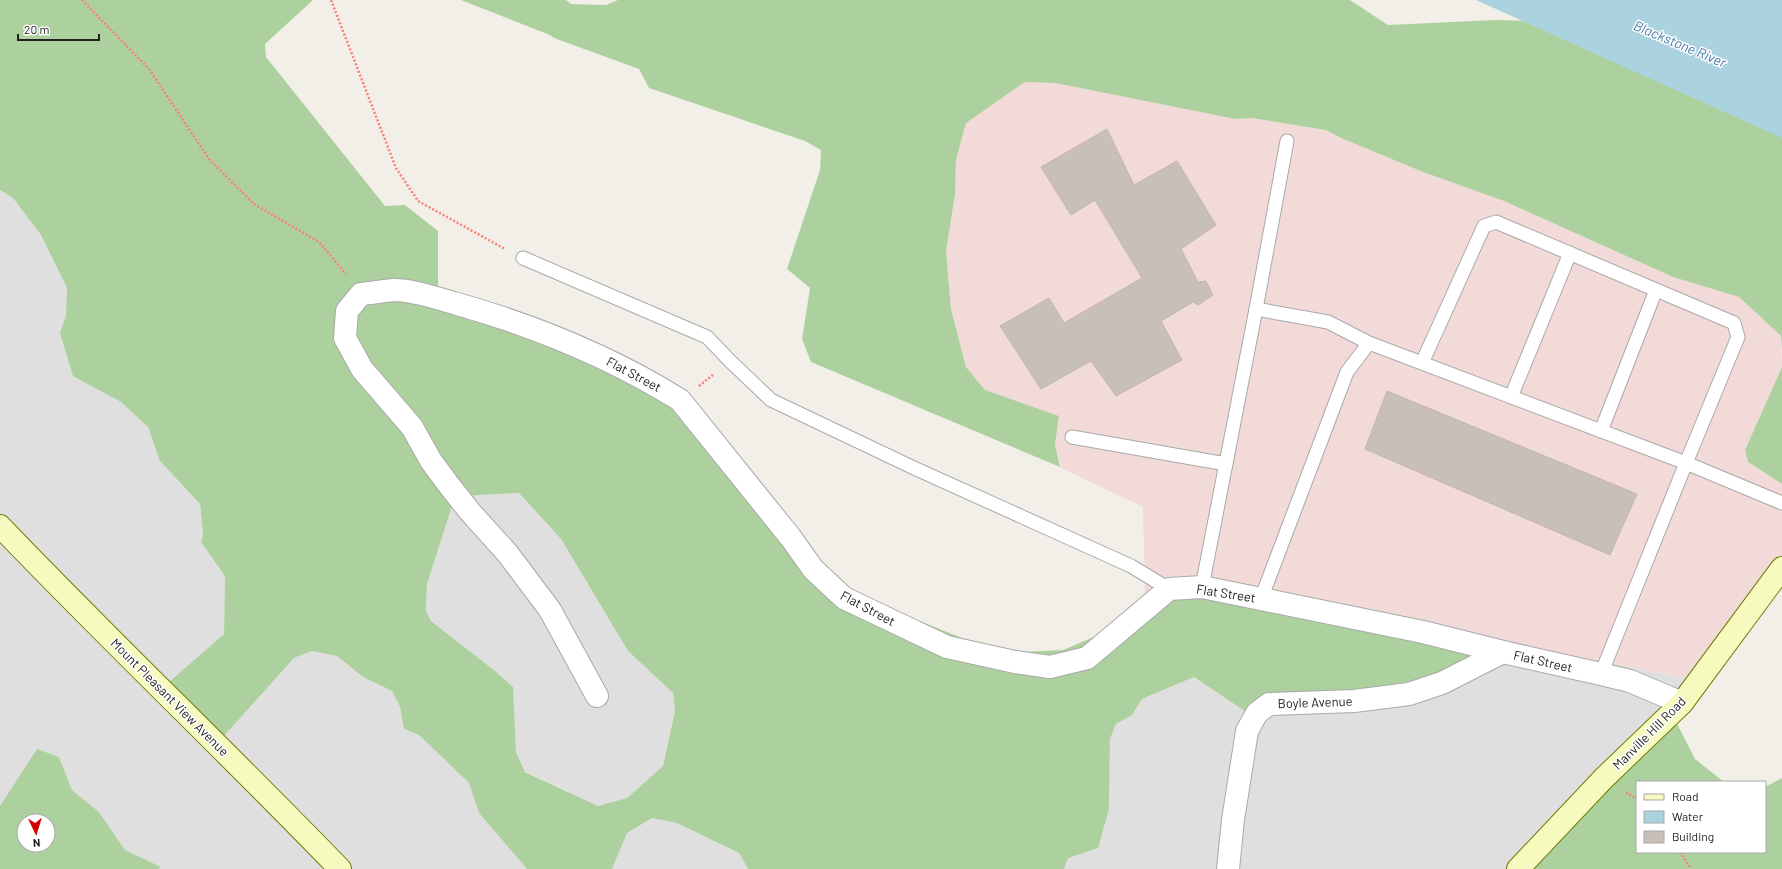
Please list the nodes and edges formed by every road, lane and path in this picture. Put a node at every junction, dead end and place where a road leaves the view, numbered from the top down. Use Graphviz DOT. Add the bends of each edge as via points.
graph roads {
  1 [pos="82,0"];
  2 [pos="331,0"];
  3 [pos="1287,141"];
  4 [pos="1570,253"];
  5 [pos="523,258"];
  6 [pos="1656,290"];
  7 [pos="361,294"];
  8 [pos="1256,310"];
  9 [pos="1369,344"];
  10 [pos="730,361"];
  11 [pos="1422,363"];
  12 [pos="693,391"];
  13 [pos="1511,397"];
  14 [pos="1601,431"];
  15 [pos="1072,437"];
  16 [pos="1686,463"];
  17 [pos="1226,464"];
  18 [pos="1782,503"];
  19 [pos="0,526"];
  20 [pos="1781,572"];
  21 [pos="1202,587"];
  22 [pos="1169,590"];
  23 [pos="1261,599"];
  24 [pos="1503,652"];
  25 [pos="1601,674"];
  26 [pos="597,696"];
  27 [pos="1682,703"];
  28 [pos="1681,853"];
  29 [pos="340,869"];
  30 [pos="1228,869"];
  31 [pos="1518,869"];
  32 [pos="1692,869"];
  1 -- 7 [label="path" via="149,69 209,159 254,204 320,242"];
  2 -- 5 [label="path" via="396,168 418,201"];
  3 -- 8 [label="lane"];
  4 -- 6 [label="lane"];
  4 -- 11 [label="lane" via="1496,222 1484,226"];
  4 -- 13 [label="lane"];
  5 -- 10 [label="lane" via="707,337"];
  6 -- 14 [label="lane"];
  6 -- 16 [label="lane" via="1734,323 1738,337"];
  7 -- 22 [label="street, Flat Street" via="395,290 474,309 607,359 680,400 813,569 844,598 947,647 1050,667 1087,658"];
  7 -- 26 [label="street" via="346,311 345,338 362,369 412,427 431,461 471,514 508,554 550,610"];
  8 -- 9 [label="lane" via="1328,322"];
  8 -- 17 [label="lane"];
  9 -- 11 [label="lane"];
  9 -- 23 [label="lane" via="1347,372"];
  10 -- 12 [label="path"];
  10 -- 22 [label="lane" via="771,400 1131,566"];
  11 -- 13 [label="lane"];
  13 -- 14 [label="lane"];
  14 -- 16 [label="lane"];
  15 -- 17 [label="lane"];
  16 -- 18 [label="lane"];
  16 -- 25 [label="lane"];
  17 -- 21 [label="lane"];
  19 -- 29 [label="street, Mount Pleasant View Avenue"];
  20 -- 27 [label="street, Manville Hill Road"];
  21 -- 22 [label="street, Flat Street"];
  21 -- 23 [label="street, Flat Street"];
  23 -- 24 [label="street, Flat Street" via="1423,632"];
  24 -- 25 [label="street, Flat Street"];
  24 -- 30 [label="street, Boyle Avenue" via="1442,683 1410,694 1354,701 1269,704 1257,714 1247,731"];
  25 -- 27 [label="street, Flat Street" via="1630,681"];
  27 -- 31 [label="street, Manville Hill Road" via="1604,778"];
  28 -- 32 [label="path"];
}
